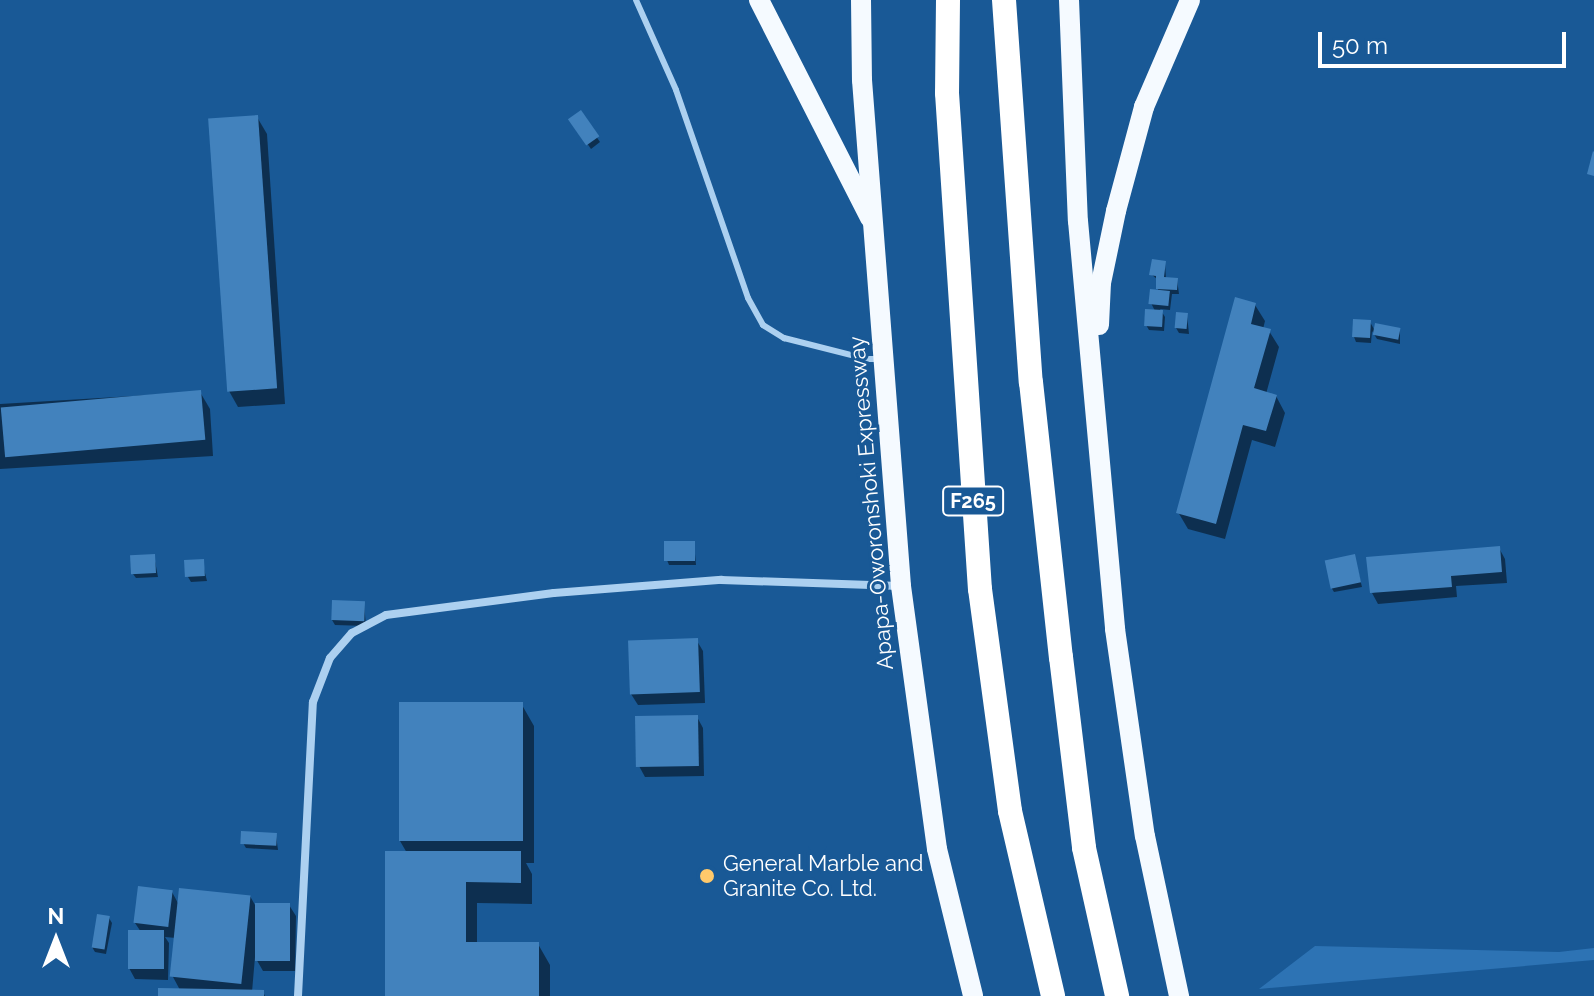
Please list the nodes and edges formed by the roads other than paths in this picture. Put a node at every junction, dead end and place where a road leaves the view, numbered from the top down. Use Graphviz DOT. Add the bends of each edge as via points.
graph roads {
  1 [pos="636,0"];
  2 [pos="759,0"];
  3 [pos="861,0"];
  4 [pos="948,0"];
  5 [pos="1004,0"];
  6 [pos="1069,0"];
  7 [pos="1190,0"];
  8 [pos="874,226"];
  9 [pos="882,359"];
  10 [pos="1096,389"];
  11 [pos="901,586"];
  12 [pos="298,996"];
  13 [pos="973,996"];
  14 [pos="1053,996"];
  15 [pos="1117,996"];
  16 [pos="1179,996"];
  1 -- 9 [label="lane" via="676,90 748,298 763,325 784,338"];
  2 -- 8 [label="main road"];
  3 -- 8 [label="main road, Apapa-Oworonshoki Expressway"];
  4 -- 14 [label="highway, F265" via="947,93 980,589 1010,811"];
  5 -- 15 [label="highway" via="1031,382 1060,641 1084,848"];
  6 -- 10 [label="main road" via="1078,221"];
  7 -- 10 [label="main road" via="1144,107 1116,211 1101,283"];
  8 -- 9 [label="main road, Apapa-Oworonshoki Expressway"];
  9 -- 11 [label="main road, Apapa-Oworonshoki Expressway"];
  10 -- 16 [label="main road" via="1115,629 1145,836"];
  11 -- 12 [label="street" via="721,580 554,593 386,615 352,633 330,658 313,702"];
  11 -- 13 [label="main road, Apapa-Oworonshoki Expressway" via="937,849"];
}
